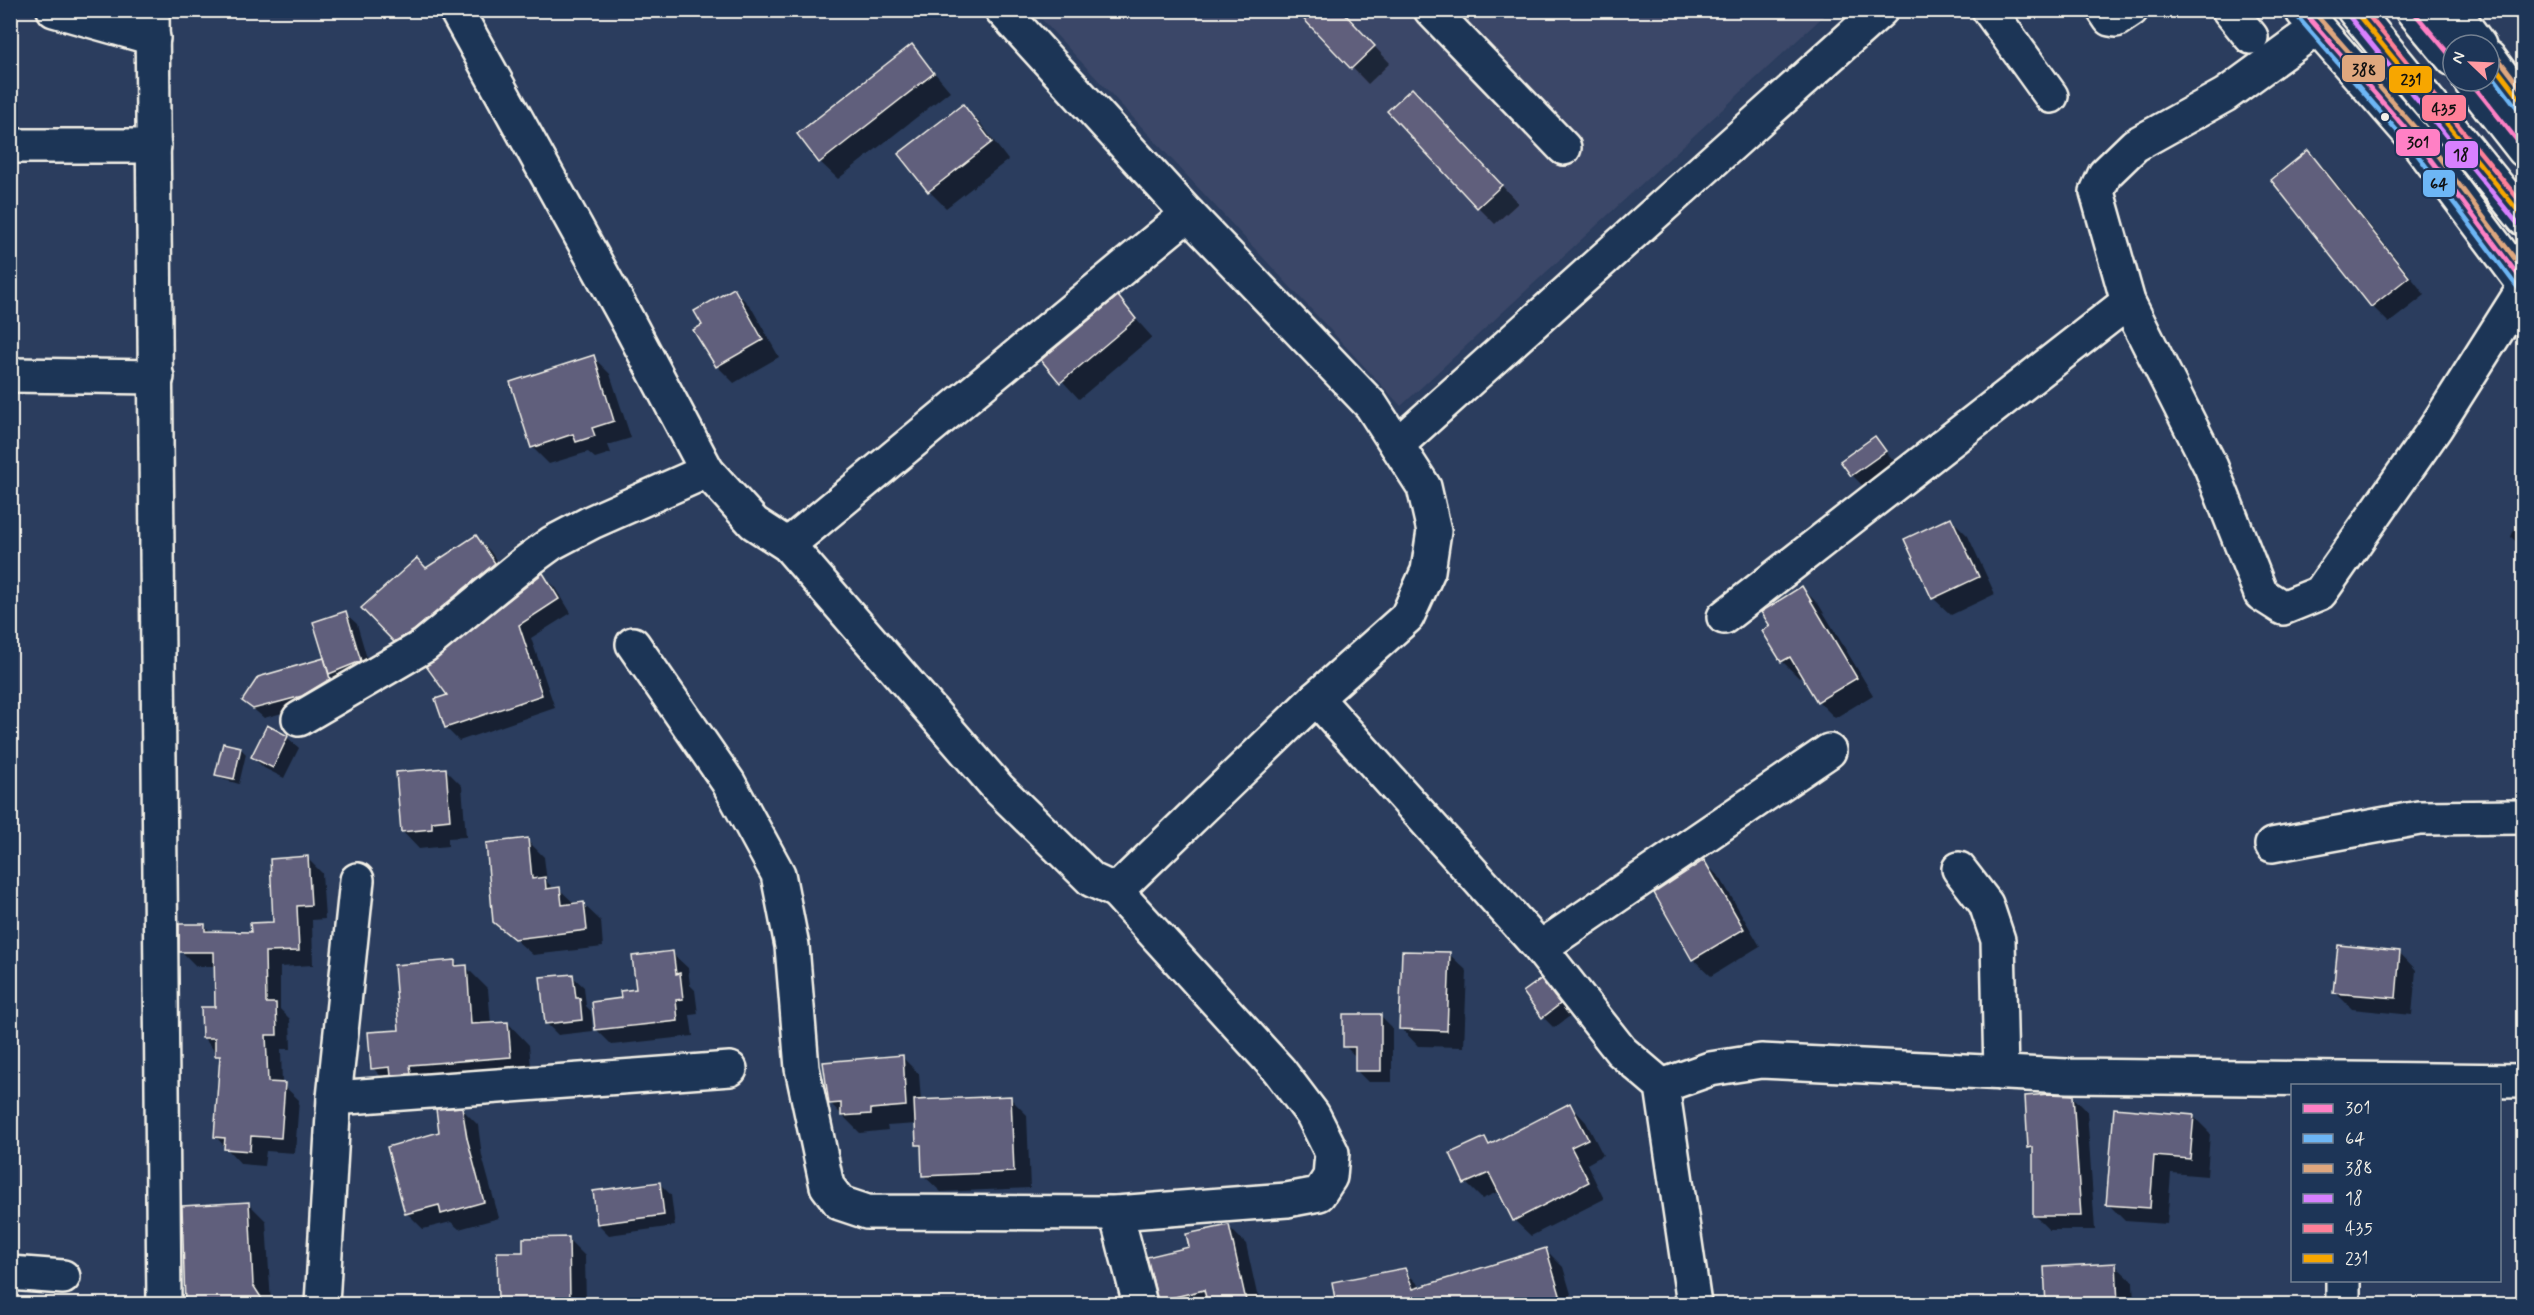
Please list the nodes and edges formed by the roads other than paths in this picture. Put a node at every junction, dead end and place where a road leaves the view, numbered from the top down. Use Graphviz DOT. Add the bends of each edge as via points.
graph roads {
  1 [pos="54,10"];
  2 [pos="456,10"];
  3 [pos="1002,10"];
  4 [pos="1431,10"];
  5 [pos="1881,10"];
  6 [pos="1989,10"];
  7 [pos="2104,10"];
  8 [pos="2131,10"];
  9 [pos="2229,10"];
  10 [pos="2354,10"];
  11 [pos="2412,10"];
  12 [pos="2460,13"];
  13 [pos="2309,19"];
  14 [pos="153,25"];
  15 [pos="2472,33"];
  16 [pos="2251,37"];
  17 [pos="2441,45"];
  18 [pos="2501,75"];
  19 [pos="2479,93"];
  20 [pos="2051,96"];
  21 [pos="2523,105"];
  22 [pos="10,146"];
  23 [pos="154,146"];
  24 [pos="1564,148"];
  25 [pos="2523,150"];
  26 [pos="1188,214"];
  27 [pos="2523,219"];
  28 [pos="2523,286"];
  29 [pos="2128,302"];
  30 [pos="10,375"];
  31 [pos="157,377"];
  32 [pos="1397,445"];
  33 [pos="707,471"];
  34 [pos="788,544"];
  35 [pos="1724,617"];
  36 [pos="633,644"];
  37 [pos="1316,698"];
  38 [pos="299,719"];
  39 [pos="1828,751"];
  40 [pos="2523,816"];
  41 [pos="2272,845"];
  42 [pos="1959,869"];
  43 [pos="357,880"];
  44 [pos="1116,891"];
  45 [pos="1540,948"];
  46 [pos="730,1069"];
  47 [pos="2001,1073"];
  48 [pos="2344,1082"];
  49 [pos="2523,1082"];
  50 [pos="1662,1086"];
  51 [pos="334,1098"];
  52 [pos="1116,1213"];
  53 [pos="10,1273"];
  54 [pos="63,1277"];
  55 [pos="2343,1282"];
  56 [pos="164,1305"];
  57 [pos="322,1305"];
  58 [pos="1140,1305"];
  59 [pos="1694,1305"];
  60 [pos="2343,1305"];
  1 -- 14 [label="main road"];
  2 -- 33 [label="main road"];
  3 -- 26 [label="main road"];
  4 -- 24 [label="main road"];
  5 -- 32 [label="main road"];
  6 -- 20 [label="main road"];
  7 -- 8 [label="main road" via="2110,19 2116,20"];
  9 -- 16 [label="main road"];
  10 -- 27 [label="main road"];
  11 -- 17 [label="main road"];
  12 -- 15 [label="main road"];
  13 -- 28 [label="main road" via="2418,144"];
  13 -- 29 [label="main road" via="2225,95 2135,145 2105,174 2097,192"];
  14 -- 23 [label="main road"];
  18 -- 21 [label="main road"];
  19 -- 25 [label="main road"];
  22 -- 23 [label="main road"];
  23 -- 31 [label="main road"];
  26 -- 32 [label="main road" via="1371,405"];
  26 -- 34 [label="main road"];
  28 -- 29 [label="main road" via="2436,426 2319,593 2283,608 2261,594 2211,467"];
  29 -- 35 [label="main road"];
  30 -- 31 [label="main road"];
  31 -- 56 [label="main road"];
  32 -- 37 [label="main road" via="1424,487 1434,531 1428,571 1407,617"];
  33 -- 34 [label="main road" via="754,523"];
  33 -- 38 [label="main road" via="552,543 424,646"];
  34 -- 44 [label="main road" via="998,788 1092,880"];
  36 -- 52 [label="main road" via="728,782 778,874 792,946 802,1068 827,1186 840,1203 867,1212"];
  37 -- 44 [label="main road"];
  37 -- 45 [label="main road"];
  39 -- 45 [label="main road"];
  40 -- 41 [label="main road" via="2419,818"];
  42 -- 47 [label="main road" via="1986,904 1998,940"];
  43 -- 51 [label="main road"];
  44 -- 52 [label="main road" via="1279,1070 1313,1115 1332,1154 1330,1177 1319,1194"];
  45 -- 50 [label="main road" via="1622,1051"];
  46 -- 51 [label="main road"];
  47 -- 48 [label="main road"];
  47 -- 50 [label="main road" via="1761,1061 1710,1069"];
  48 -- 49 [label="main road"];
  50 -- 59 [label="main road"];
  51 -- 57 [label="main road"];
  52 -- 58 [label="main road"];
  53 -- 54 [label="main road"];
  55 -- 60 [label="main road"];
}
